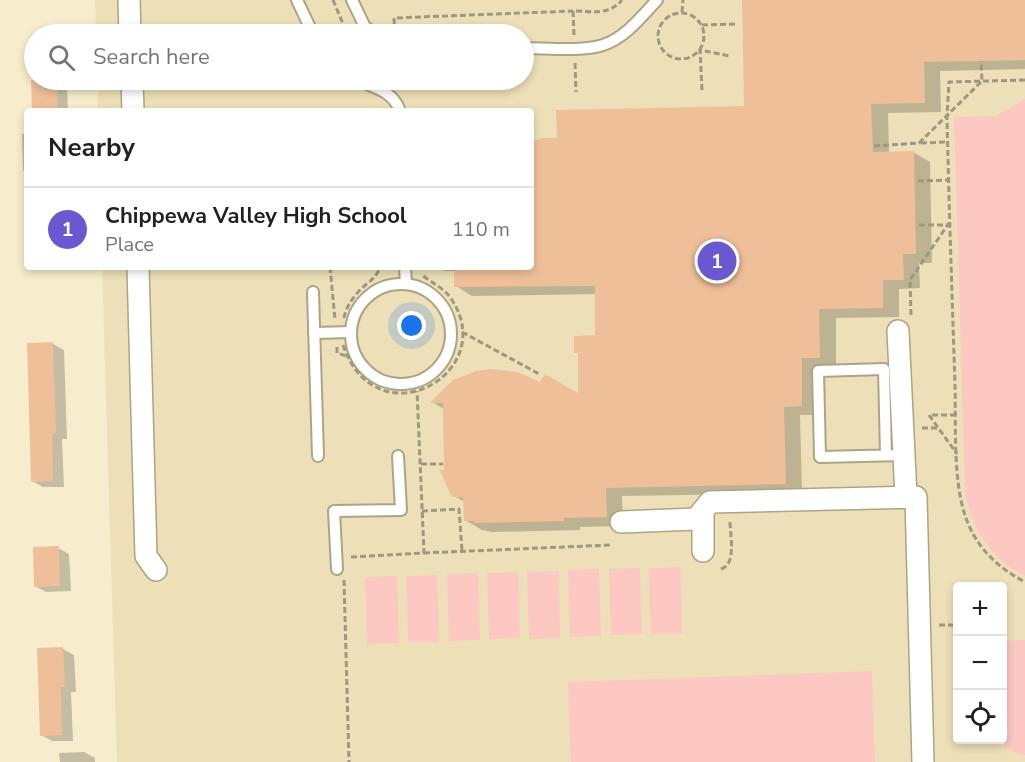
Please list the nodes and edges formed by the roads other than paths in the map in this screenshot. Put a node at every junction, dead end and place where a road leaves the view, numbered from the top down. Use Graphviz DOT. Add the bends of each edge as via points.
graph roads {
  1 [pos="129,0"];
  2 [pos="297,0"];
  3 [pos="352,0"];
  4 [pos="657,0"];
  5 [pos="130,24"];
  6 [pos="308,24"];
  7 [pos="364,24"];
  8 [pos="534,48"];
  9 [pos="132,90"];
  10 [pos="383,90"];
  11 [pos="133,108"];
  12 [pos="399,108"];
  13 [pos="143,270"];
  14 [pos="405,270"];
  15 [pos="406,284"];
  16 [pos="313,292"];
  17 [pos="898,331"];
  18 [pos="351,332"];
  19 [pos="314,333"];
  20 [pos="892,369"];
  21 [pos="895,455"];
  22 [pos="318,456"];
  23 [pos="398,456"];
  24 [pos="906,497"];
  25 [pos="703,511"];
  26 [pos="621,522"];
  27 [pos="703,551"];
  28 [pos="337,569"];
  29 [pos="156,570"];
  30 [pos="923,762"];
  1 -- 5 [label="street"];
  2 -- 6 [label="lane"];
  3 -- 7 [label="lane"];
  4 -- 8 [label="lane" via="622,34 605,44 591,48"];
  9 -- 11 [label="street"];
  10 -- 12 [label="lane"];
  13 -- 29 [label="street" via="147,556"];
  14 -- 15 [label="lane"];
  15 -- 18 [label="lane" via="375,291 362,302"];
  15 -- 18 [label="lane" via="435,296 451,322 449,353 429,377 399,385 369,374 352,348"];
  16 -- 19 [label="lane"];
  17 -- 20 [label="street"];
  18 -- 19 [label="lane"];
  19 -- 22 [label="lane"];
  20 -- 21 [label="street"];
  20 -- 21 [label="lane" via="818,370 820,457"];
  21 -- 24 [label="street"];
  23 -- 28 [label="lane" via="401,510 334,511"];
  24 -- 25 [label="street" via="710,502"];
  24 -- 30 [label="street" via="916,497"];
  25 -- 26 [label="street" via="696,519"];
  25 -- 27 [label="street"];
}
